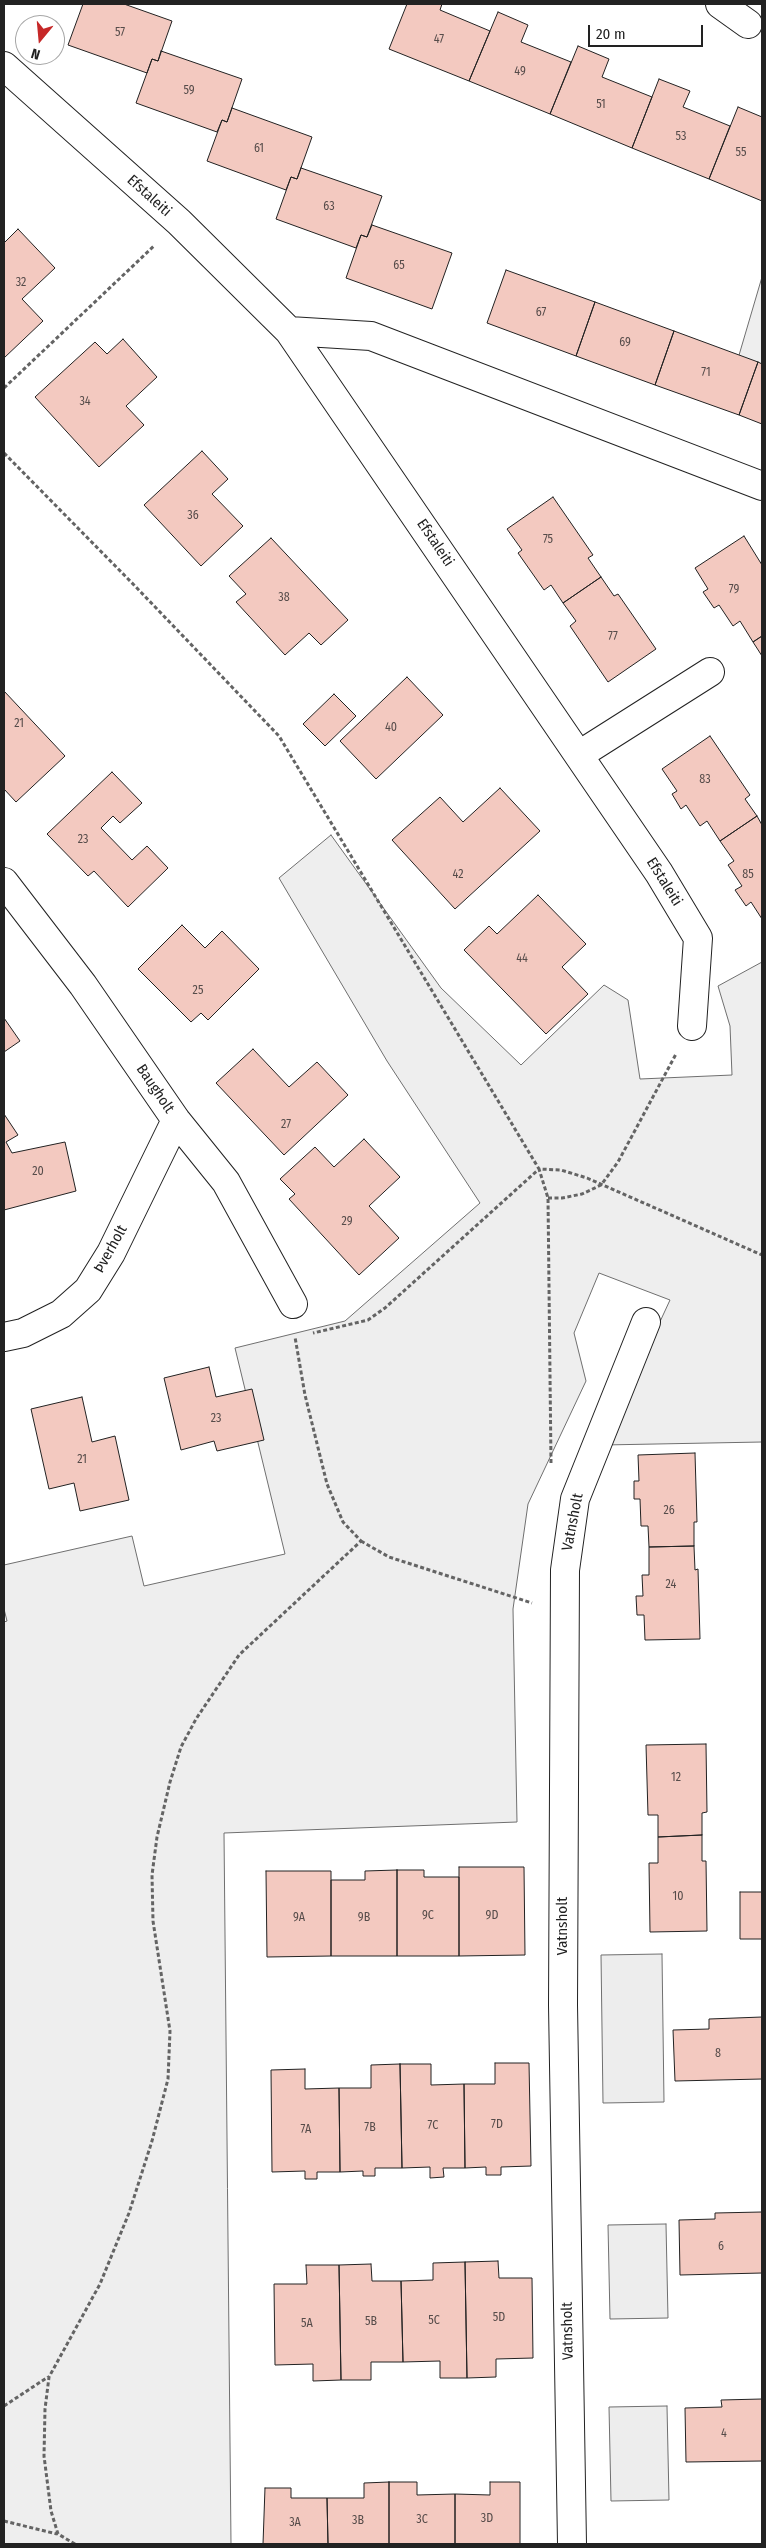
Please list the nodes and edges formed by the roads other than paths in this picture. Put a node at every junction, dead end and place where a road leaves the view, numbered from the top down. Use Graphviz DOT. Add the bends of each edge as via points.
graph roads {
  1 [pos="720,4"];
  2 [pos="748,24"];
  3 [pos="4,66"];
  4 [pos="289,331"];
  5 [pos="762,486"];
  6 [pos="710,672"];
  7 [pos="579,755"];
  8 [pos="4,882"];
  9 [pos="692,1026"];
  10 [pos="176,1120"];
  11 [pos="293,1304"];
  12 [pos="646,1322"];
  13 [pos="4,1337"];
  14 [pos="572,2544"];
  1 -- 2 [label="street"];
  3 -- 4 [label="street, Efstaleiti" via="179,222"];
  4 -- 5 [label="street" via="371,336"];
  4 -- 7 [label="street, Efstaleiti"];
  6 -- 7 [label="street"];
  7 -- 9 [label="street, Efstaleiti" via="659,873 698,938"];
  8 -- 10 [label="street, Baugholt" via="84,985"];
  10 -- 11 [label="street, Baugholt" via="226,1182"];
  10 -- 13 [label="street, Þverholt" via="111,1253 88,1290 61,1314 23,1333"];
  12 -- 14 [label="street, Vatnsholt" via="575,1499 565,1570 563,2005"];
}
